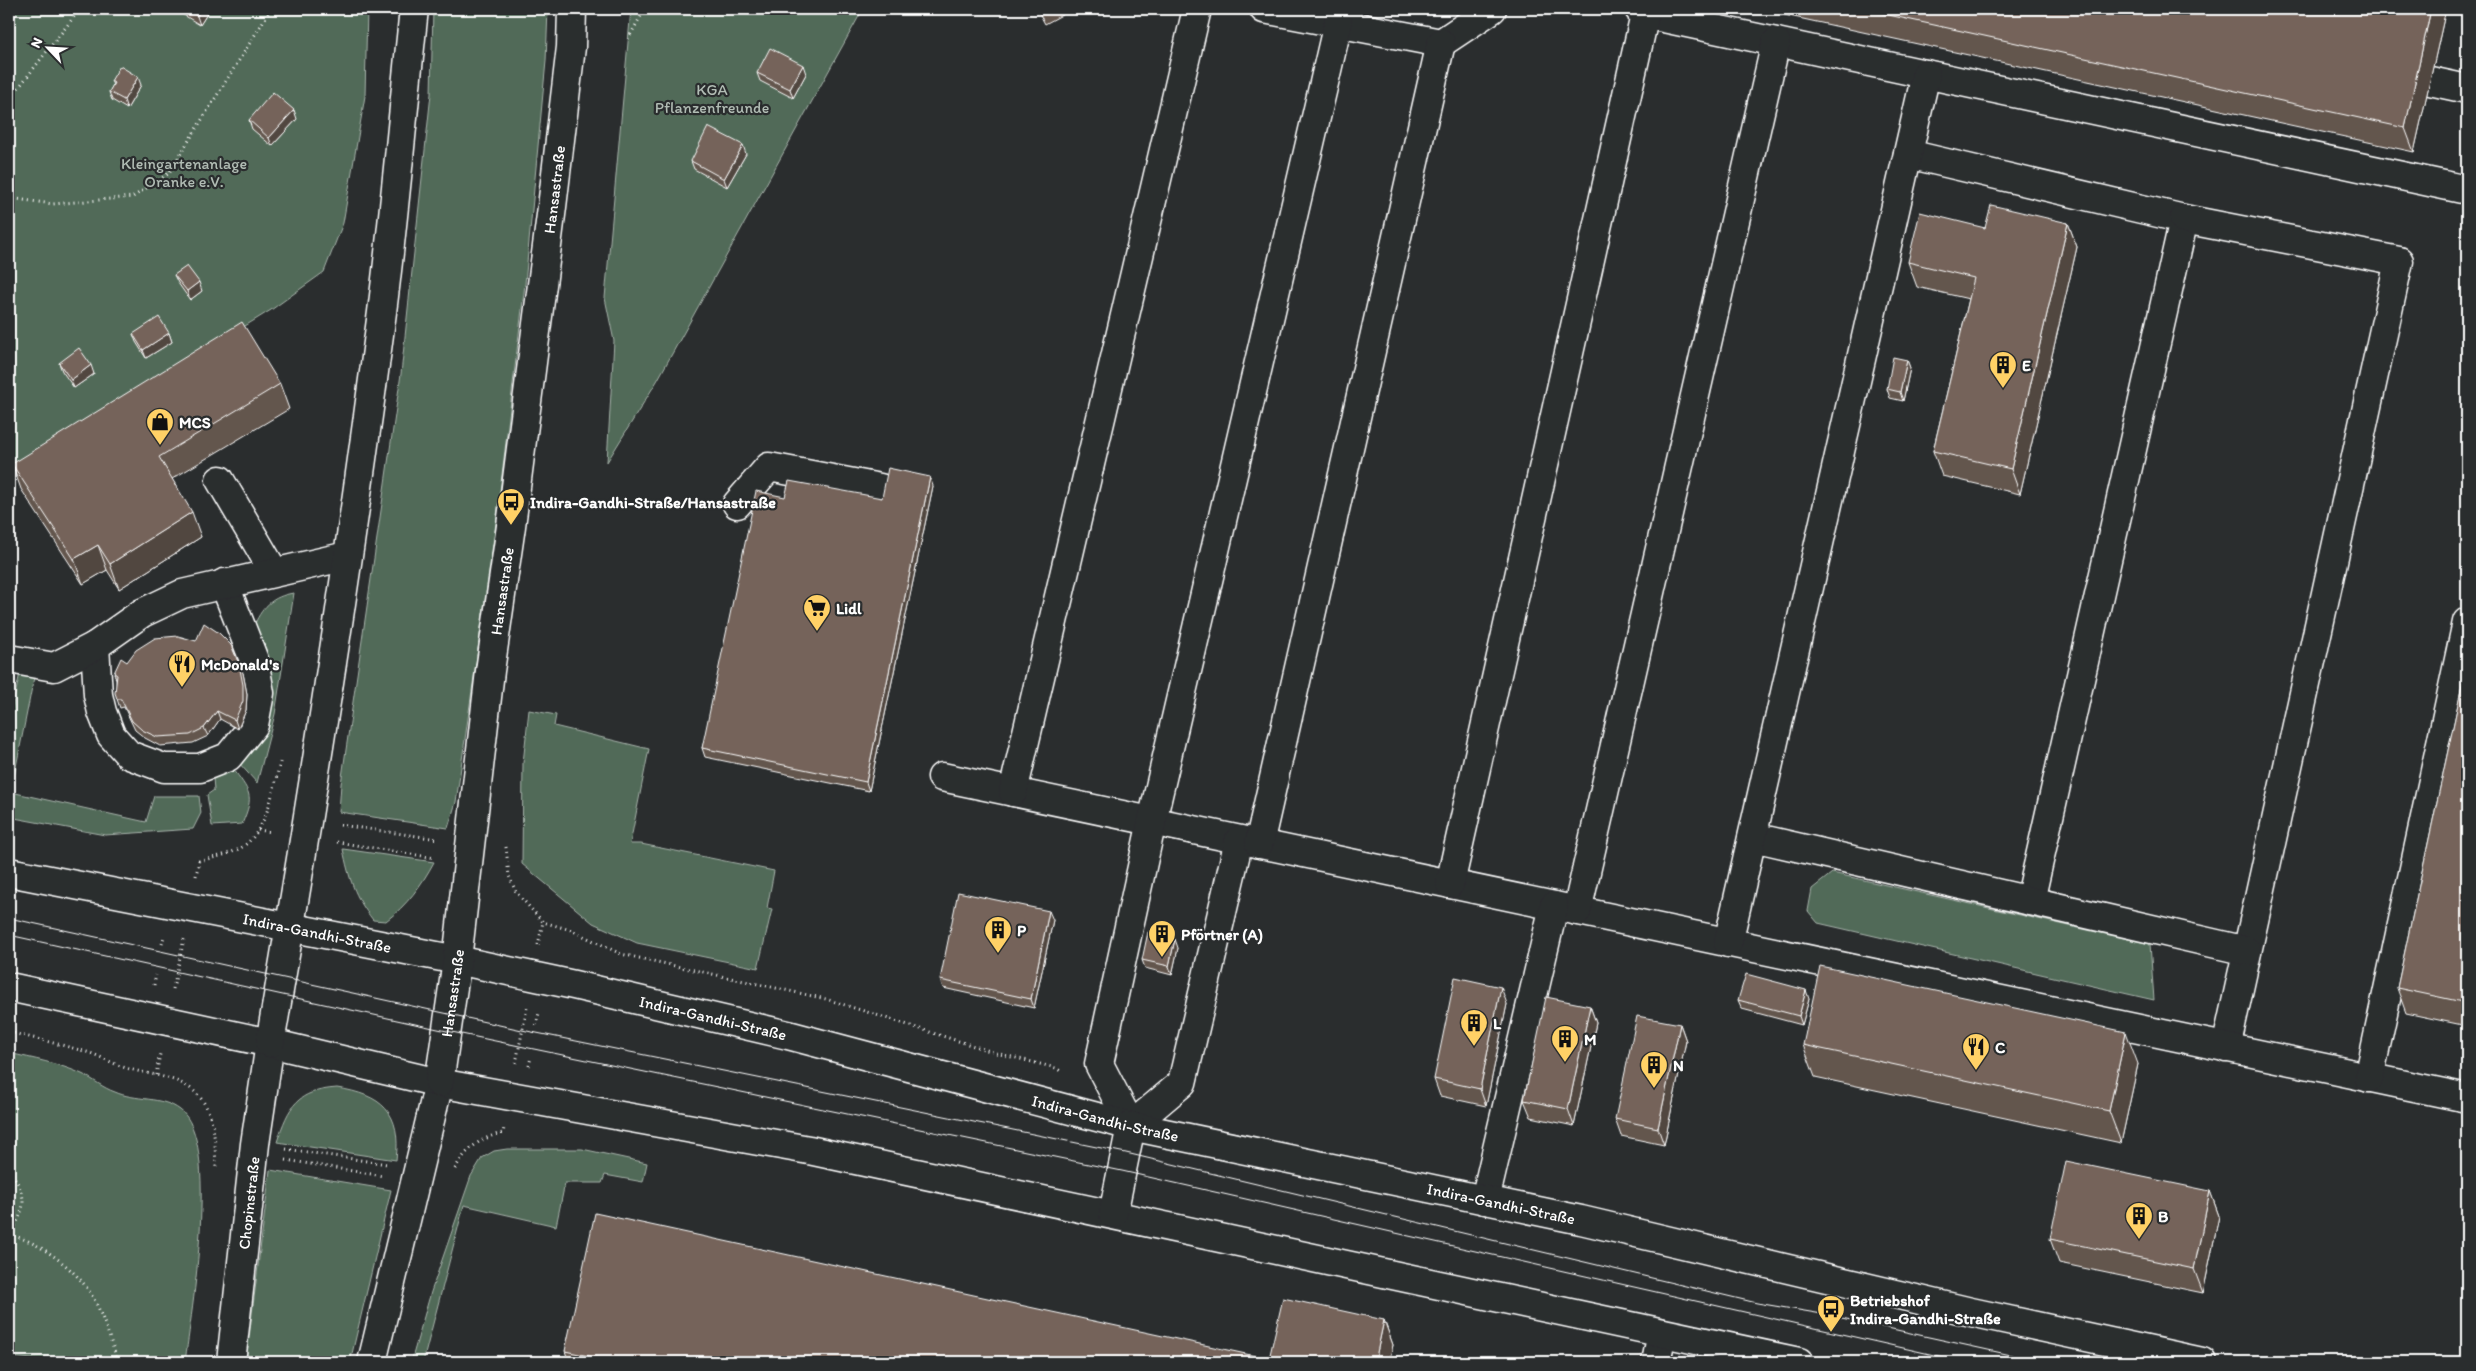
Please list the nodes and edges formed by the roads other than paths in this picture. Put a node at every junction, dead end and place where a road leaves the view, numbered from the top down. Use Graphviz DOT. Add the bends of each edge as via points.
graph roads {
  1 [pos="414,9"];
  2 [pos="572,9"];
  3 [pos="1197,9"];
  4 [pos="1264,9"];
  5 [pos="1492,9"];
  6 [pos="1642,11"];
  7 [pos="1338,23"];
  8 [pos="1776,42"];
  9 [pos="1441,44"];
  10 [pos="1926,74"];
  11 [pos="2430,81"];
  12 [pos="2467,89"];
  13 [pos="1908,154"];
  14 [pos="2467,190"];
  15 [pos="2184,219"];
  16 [pos="220,480"];
  17 [pos="880,488"];
  18 [pos="738,504"];
  19 [pos="347,556"];
  20 [pos="274,572"];
  21 [pos="224,583"];
  22 [pos="2467,622"];
  23 [pos="95,646"];
  24 [pos="9,659"];
  25 [pos="942,777"];
  26 [pos="1013,792"];
  27 [pos="1152,821"];
  28 [pos="1753,837"];
  29 [pos="1249,842"];
  30 [pos="9,872"];
  31 [pos="1450,884"];
  32 [pos="2030,901"];
  33 [pos="1566,908"];
  34 [pos="290,927"];
  35 [pos="1728,943"];
  36 [pos="2247,951"];
  37 [pos="457,960"];
  38 [pos="9,987"];
  39 [pos="270,1043"];
  40 [pos="2226,1048"];
  41 [pos="2369,1078"];
  42 [pos="439,1083"];
  43 [pos="2467,1098"];
  44 [pos="1131,1126"];
  45 [pos="1485,1200"];
  46 [pos="1113,1214"];
  47 [pos="1662,1333"];
  48 [pos="231,1362"];
  49 [pos="372,1362"];
  50 [pos="1656,1362"];
  51 [pos="1799,1362"];
  52 [pos="2202,1362"];
  1 -- 19 [label="main road" via="382,310"];
  2 -- 37 [label="main road, Hansastraße" via="571,48 551,217 490,671"];
  3 -- 26 [label="main road"];
  4 -- 7 [label="main road"];
  5 -- 9 [label="main road"];
  6 -- 8 [label="main road"];
  6 -- 31 [label="main road"];
  7 -- 9 [label="main road"];
  7 -- 27 [label="main road"];
  8 -- 10 [label="main road"];
  8 -- 33 [label="main road"];
  9 -- 29 [label="main road"];
  10 -- 13 [label="main road"];
  10 -- 14 [label="main road"];
  11 -- 12 [label="main road"];
  13 -- 15 [label="main road"];
  13 -- 28 [label="main road"];
  15 -- 32 [label="main road"];
  15 -- 36 [label="main road" via="2399,261"];
  16 -- 20 [label="main road"];
  17 -- 18 [label="main road" via="769,468"];
  19 -- 20 [label="main road"];
  19 -- 34 [label="main road"];
  20 -- 21 [label="main road"];
  21 -- 23 [label="main road" via="182,594 142,613"];
  21 -- 23 [label="main road" via="254,660 260,693 254,725 228,757 200,768 164,768 128,755 111,735 102,712"];
  22 -- 41 [label="main road"];
  23 -- 24 [label="main road" via="54,667"];
  25 -- 26 [label="main road"];
  26 -- 27 [label="main road"];
  27 -- 29 [label="main road"];
  27 -- 44 [label="main road" via="1099,1064"];
  28 -- 32 [label="main road"];
  28 -- 35 [label="main road"];
  29 -- 31 [label="main road"];
  29 -- 44 [label="main road" via="1182,1083"];
  30 -- 34 [label="main road, Indira-Gandhi-Straße"];
  31 -- 33 [label="main road"];
  32 -- 36 [label="main road"];
  33 -- 35 [label="main road"];
  33 -- 45 [label="main road"];
  34 -- 37 [label="main road, Indira-Gandhi-Straße"];
  34 -- 39 [label="main road"];
  35 -- 40 [label="main road"];
  36 -- 40 [label="main road"];
  37 -- 42 [label="main road, Hansastraße"];
  37 -- 44 [label="main road, Indira-Gandhi-Straße" via="788,1034"];
  38 -- 39 [label="main road"];
  39 -- 42 [label="main road"];
  39 -- 48 [label="main road, Chopinstraße" via="255,1144"];
  40 -- 41 [label="main road"];
  41 -- 43 [label="main road"];
  42 -- 46 [label="main road" via="809,1150"];
  42 -- 49 [label="main road"];
  44 -- 45 [label="main road, Indira-Gandhi-Straße"];
  44 -- 46 [label="main road"];
  45 -- 52 [label="main road, Indira-Gandhi-Straße"];
  46 -- 47 [label="main road"];
  47 -- 50 [label="main road"];
  47 -- 51 [label="main road"];
}
